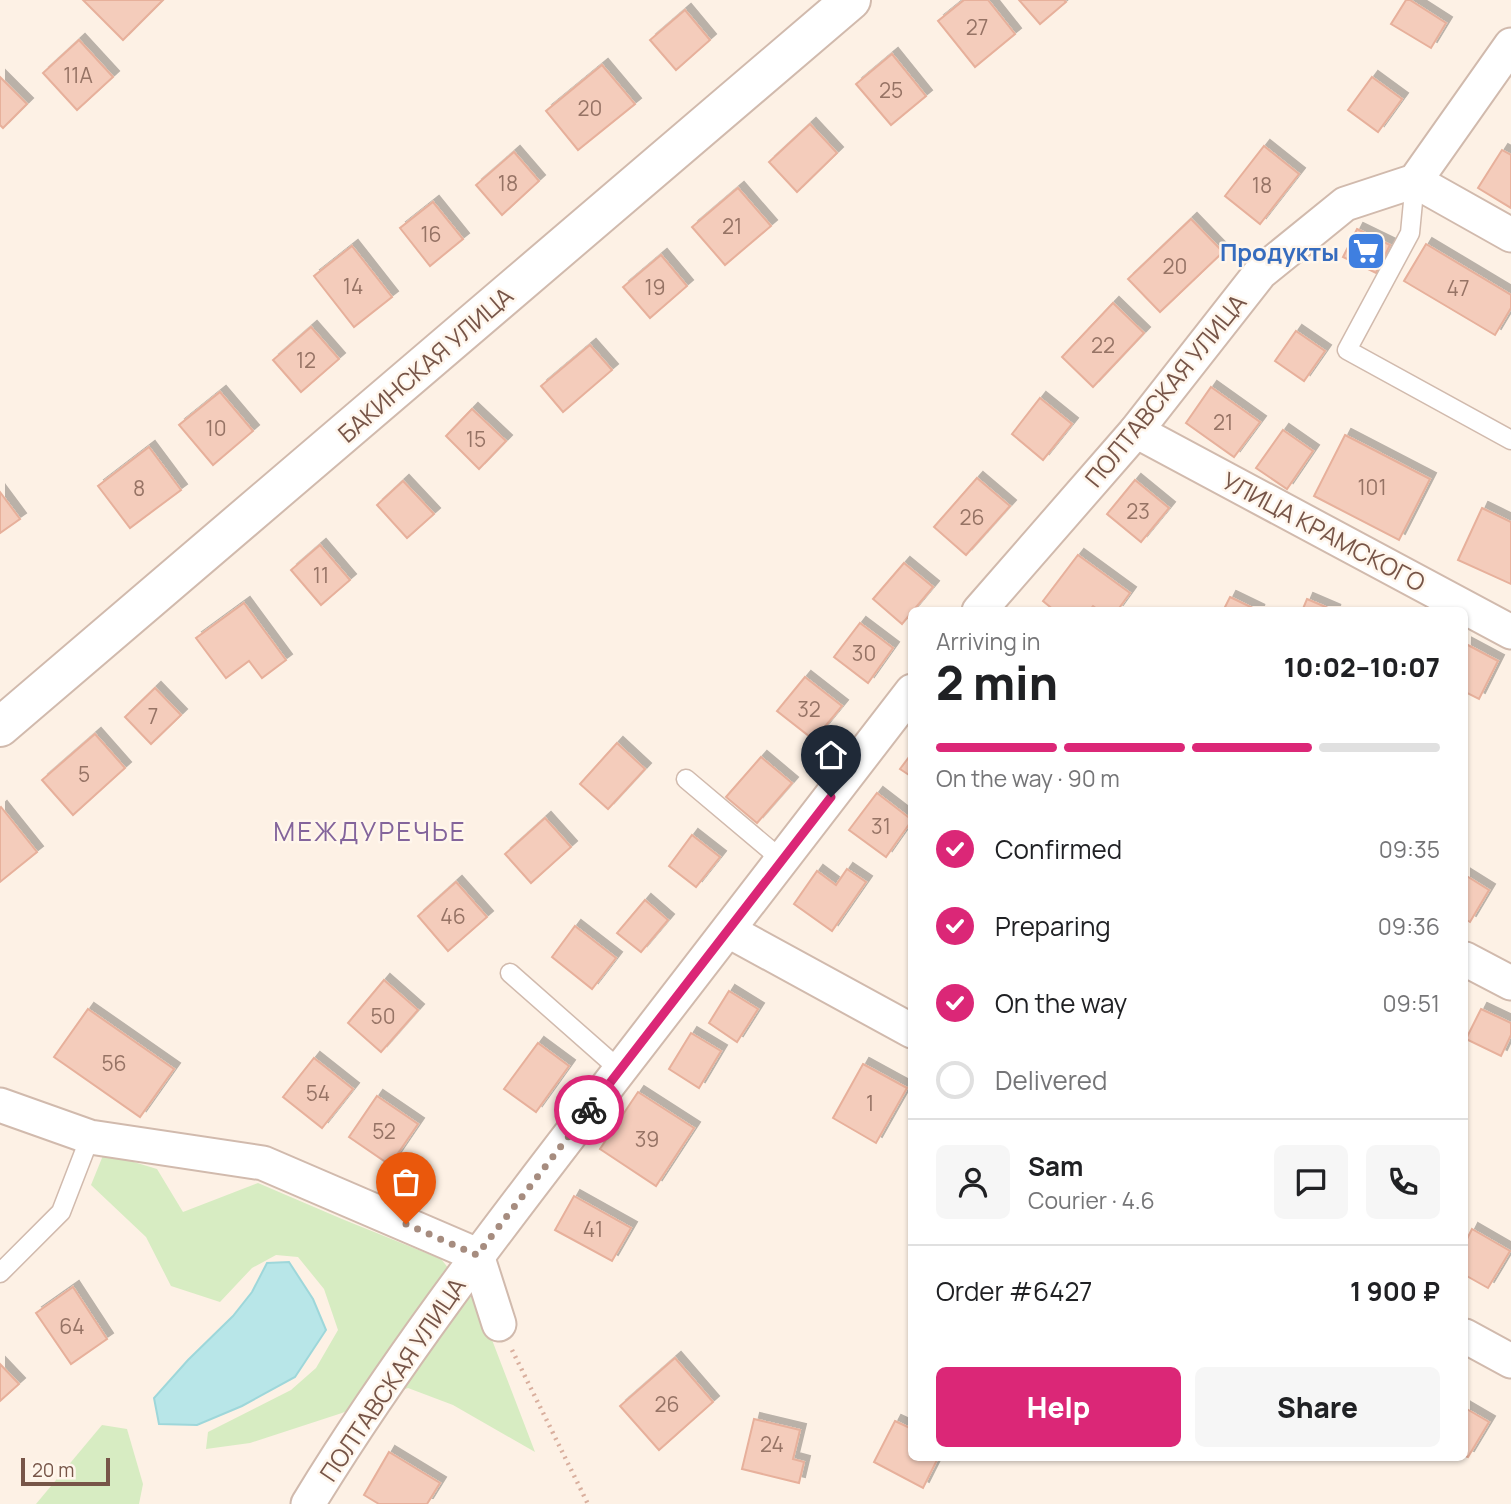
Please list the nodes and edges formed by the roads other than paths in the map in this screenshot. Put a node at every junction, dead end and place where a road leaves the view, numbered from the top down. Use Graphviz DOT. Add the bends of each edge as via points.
graph roads {
  1 [pos="851,0"];
  2 [pos="1511,46"];
  3 [pos="1415,181"];
  4 [pos="1511,235"];
  5 [pos="1136,431"];
  6 [pos="1511,440"];
  7 [pos="982,607"];
  8 [pos="1464,607"];
  9 [pos="1468,609"];
  10 [pos="1511,632"];
  11 [pos="908,696"];
  12 [pos="0,727"];
  13 [pos="687,779"];
  14 [pos="782,860"];
  15 [pos="729,931"];
  16 [pos="1468,961"];
  17 [pos="510,973"];
  18 [pos="1511,983"];
  19 [pos="908,1029"];
  20 [pos="620,1070"];
  21 [pos="0,1105"];
  22 [pos="90,1137"];
  23 [pos="477,1255"];
  24 [pos="0,1273"];
  25 [pos="499,1324"];
  26 [pos="1468,1338"];
  27 [pos="1511,1361"];
  28 [pos="308,1504"];
  1 -- 12 [label="street, БАКИНСКАЯ УЛИЦА"];
  2 -- 3 [label="street"];
  3 -- 4 [label="street"];
  3 -- 5 [label="street, ПОЛТАВСКАЯ УЛИЦА" via="1345,204 1259,272"];
  3 -- 6 [label="lane" via="1410,233 1347,350"];
  5 -- 7 [label="street, ПОЛТАВСКАЯ УЛИЦА"];
  5 -- 8 [label="street, УЛИЦА КРАМСКОГО"];
  9 -- 10 [label="street, УЛИЦА КРАМСКОГО"];
  11 -- 14 [label="street, ПОЛТАВСКАЯ УЛИЦА"];
  13 -- 14 [label="lane"];
  14 -- 15 [label="street, ПОЛТАВСКАЯ УЛИЦА"];
  15 -- 19 [label="street"];
  15 -- 20 [label="street, ПОЛТАВСКАЯ УЛИЦА"];
  16 -- 18 [label="street"];
  17 -- 20 [label="lane"];
  20 -- 23 [label="street, ПОЛТАВСКАЯ УЛИЦА"];
  21 -- 22 [label="street, ПОЛТАВСКАЯ УЛИЦА"];
  22 -- 23 [label="street, ПОЛТАВСКАЯ УЛИЦА" via="263,1163"];
  22 -- 24 [label="lane" via="61,1212"];
  23 -- 25 [label="street"];
  23 -- 28 [label="street, ПОЛТАВСКАЯ УЛИЦА"];
  26 -- 27 [label="street"];
}
